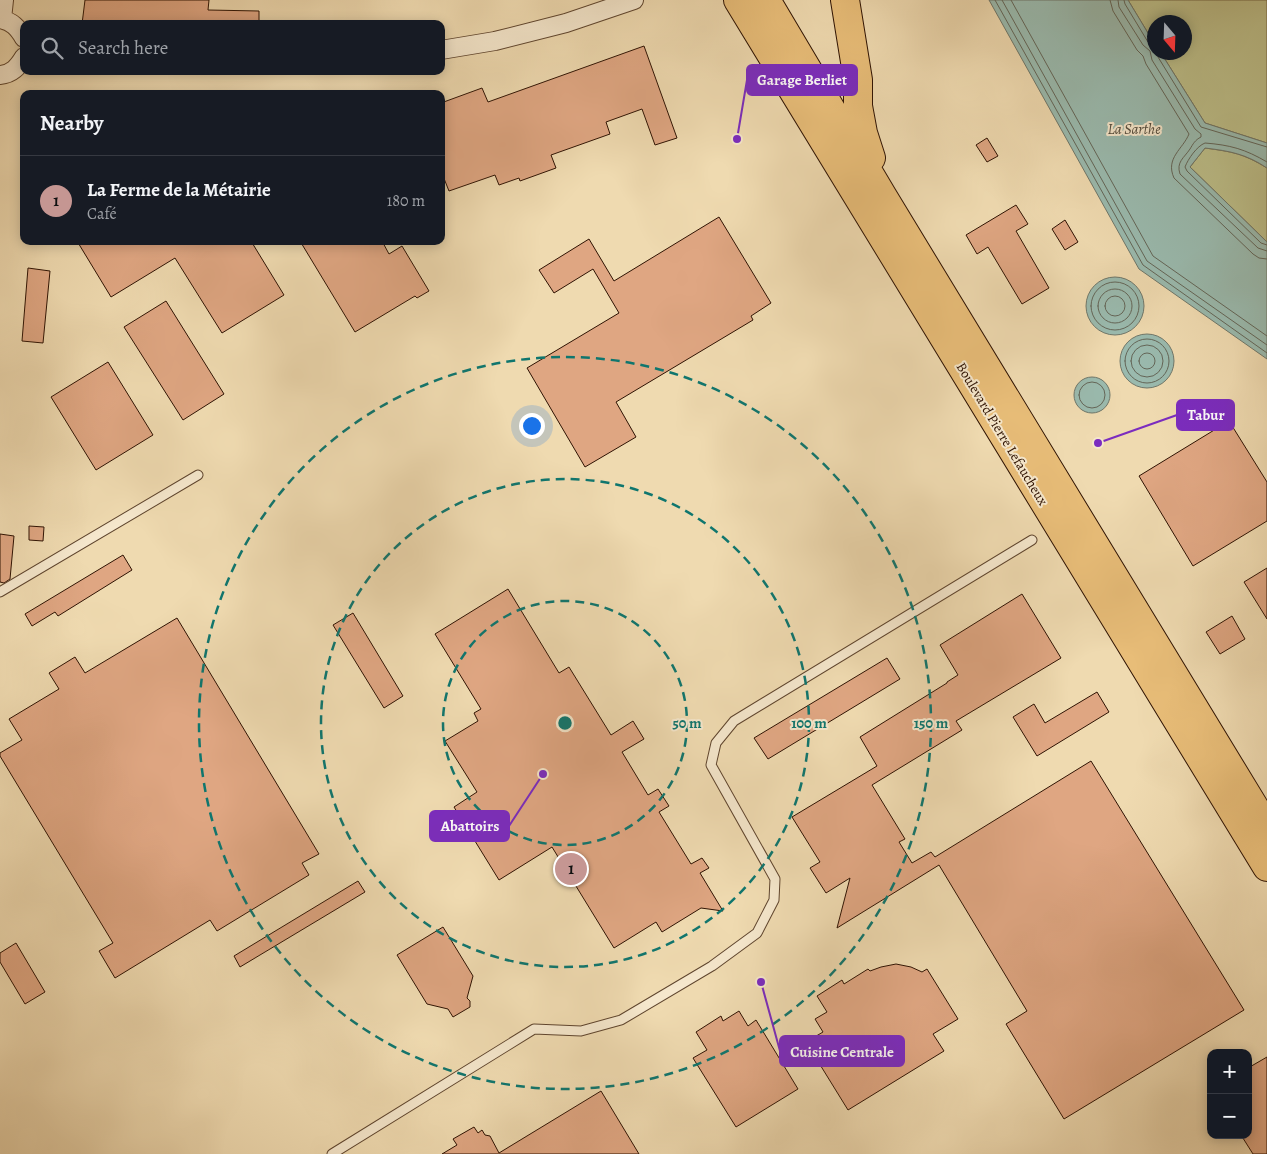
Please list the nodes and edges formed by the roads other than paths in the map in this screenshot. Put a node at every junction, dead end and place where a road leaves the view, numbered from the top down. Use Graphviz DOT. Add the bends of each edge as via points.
graph roads {
  1 [pos="4,0"];
  2 [pos="634,0"];
  3 [pos="738,0"];
  4 [pos="766,0"];
  5 [pos="845,0"];
  6 [pos="1,19"];
  7 [pos="20,30"];
  8 [pos="445,49"];
  9 [pos="20,63"];
  10 [pos="0,75"];
  11 [pos="883,197"];
  12 [pos="198,475"];
  13 [pos="1032,540"];
  14 [pos="0,592"];
  15 [pos="1267,828"];
  16 [pos="1267,867"];
  17 [pos="332,1154"];
  1 -- 6 [label="street"];
  2 -- 8 [label="street" via="566,23"];
  3 -- 16 [label="main road, Boulevard Pierre Lefaucheux"];
  4 -- 11 [label="main road, Boulevard Pierre Lefaucheux"];
  5 -- 11 [label="main road" via="863,133"];
  6 -- 7 [label="street"];
  9 -- 10 [label="street" via="12,71"];
  11 -- 15 [label="main road, Boulevard Pierre Lefaucheux"];
  12 -- 14 [label="lane"];
  13 -- 17 [label="lane" via="734,722 716,743 711,765 775,879 774,900 757,933 712,966 621,1020 581,1031 534,1029"];
}
